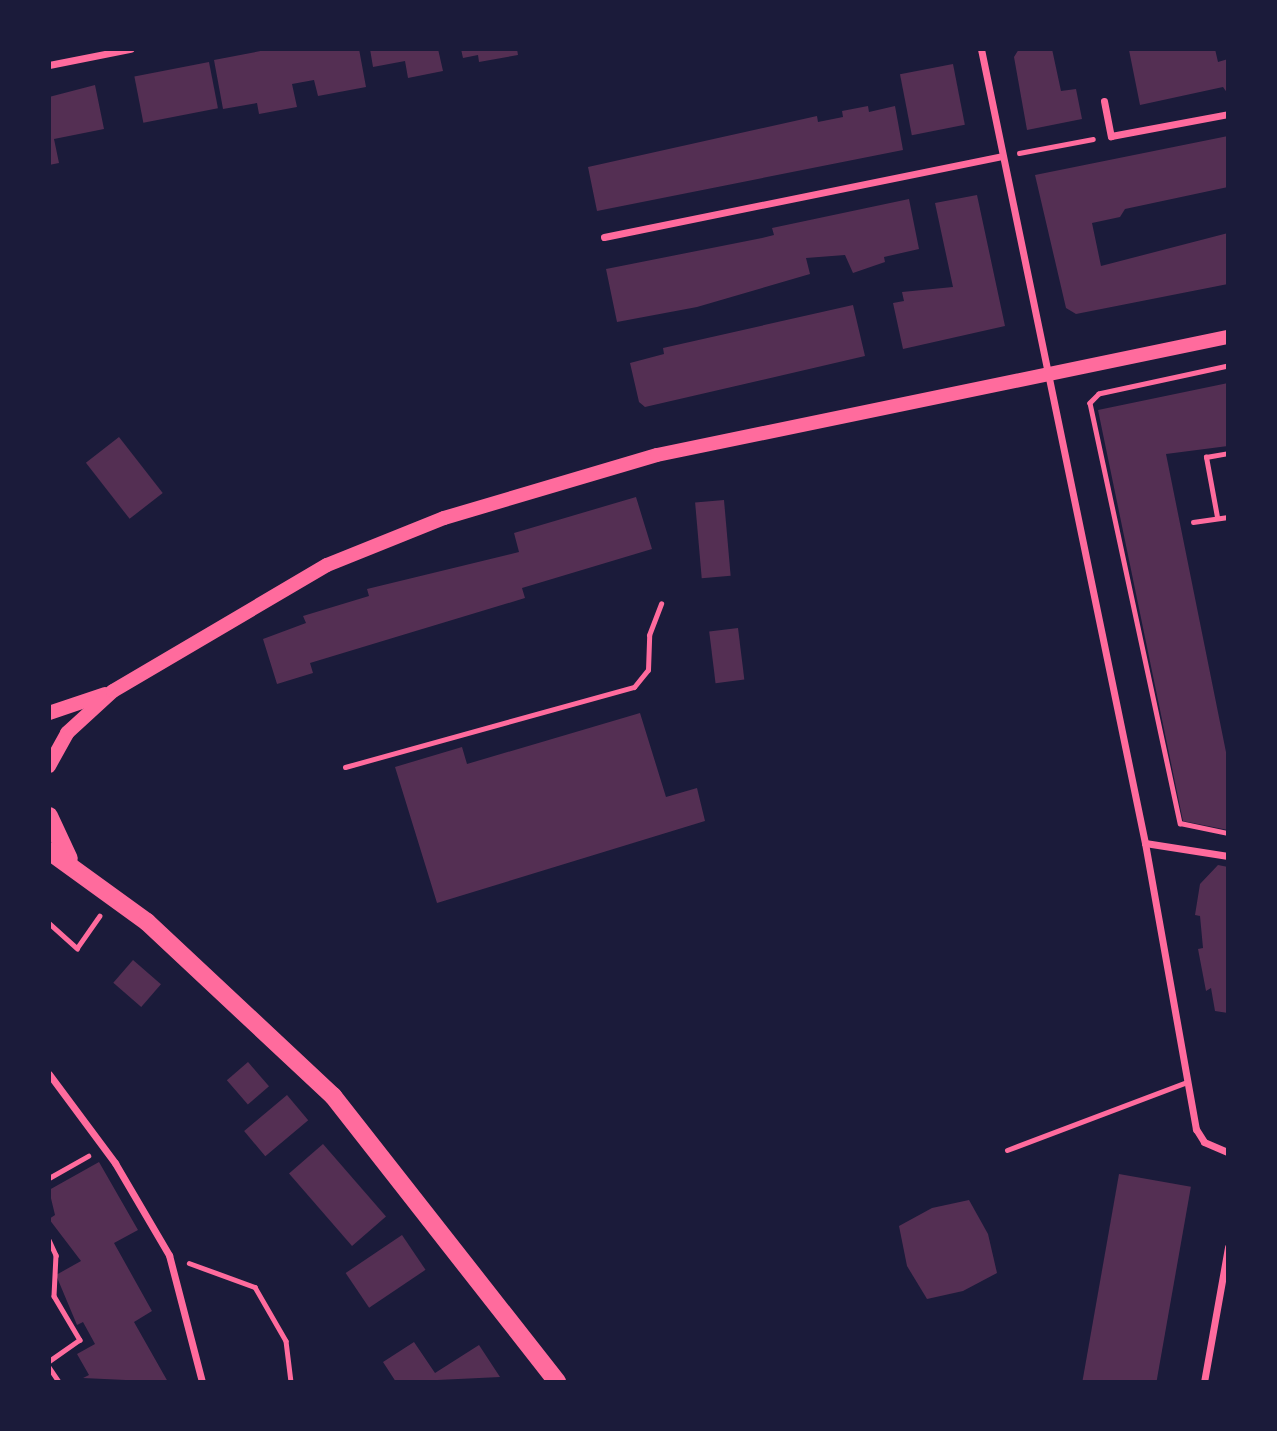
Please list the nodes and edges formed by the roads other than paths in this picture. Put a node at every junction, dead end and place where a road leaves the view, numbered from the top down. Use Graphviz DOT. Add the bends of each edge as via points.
graph roads {
  1 [pos="130,49"];
  2 [pos="981,49"];
  3 [pos="49,65"];
  4 [pos="1104,101"];
  5 [pos="1228,114"];
  6 [pos="1002,156"];
  7 [pos="604,237"];
  8 [pos="1228,337"];
  9 [pos="1044,373"];
  10 [pos="661,603"];
  11 [pos="113,691"];
  12 [pos="49,713"];
  13 [pos="49,766"];
  14 [pos="345,767"];
  15 [pos="49,816"];
  16 [pos="1144,843"];
  17 [pos="49,850"];
  18 [pos="1228,856"];
  19 [pos="69,859"];
  20 [pos="49,1073"];
  21 [pos="1187,1082"];
  22 [pos="1007,1150"];
  23 [pos="1228,1152"];
  24 [pos="1228,1247"];
  25 [pos="202,1382"];
  26 [pos="557,1382"];
  27 [pos="1204,1382"];
  1 -- 3 [label="street"];
  2 -- 6 [label="street"];
  4 -- 5 [label="street" via="1111,136"];
  6 -- 7 [label="street"];
  6 -- 9 [label="street"];
  8 -- 9 [label="main road"];
  9 -- 11 [label="main road" via="657,455 444,518 327,565"];
  9 -- 16 [label="street"];
  10 -- 14 [label="lane" via="649,635 648,670 635,687"];
  11 -- 12 [label="main road"];
  11 -- 13 [label="main road" via="67,733"];
  15 -- 19 [label="main road"];
  16 -- 18 [label="street"];
  16 -- 21 [label="street"];
  17 -- 19 [label="main road"];
  19 -- 26 [label="main road" via="255,1017 333,1096"];
  20 -- 25 [label="street" via="103,1147 169,1255"];
  21 -- 22 [label="lane"];
  21 -- 23 [label="street" via="1196,1129 1204,1142"];
  24 -- 27 [label="street"];
}
